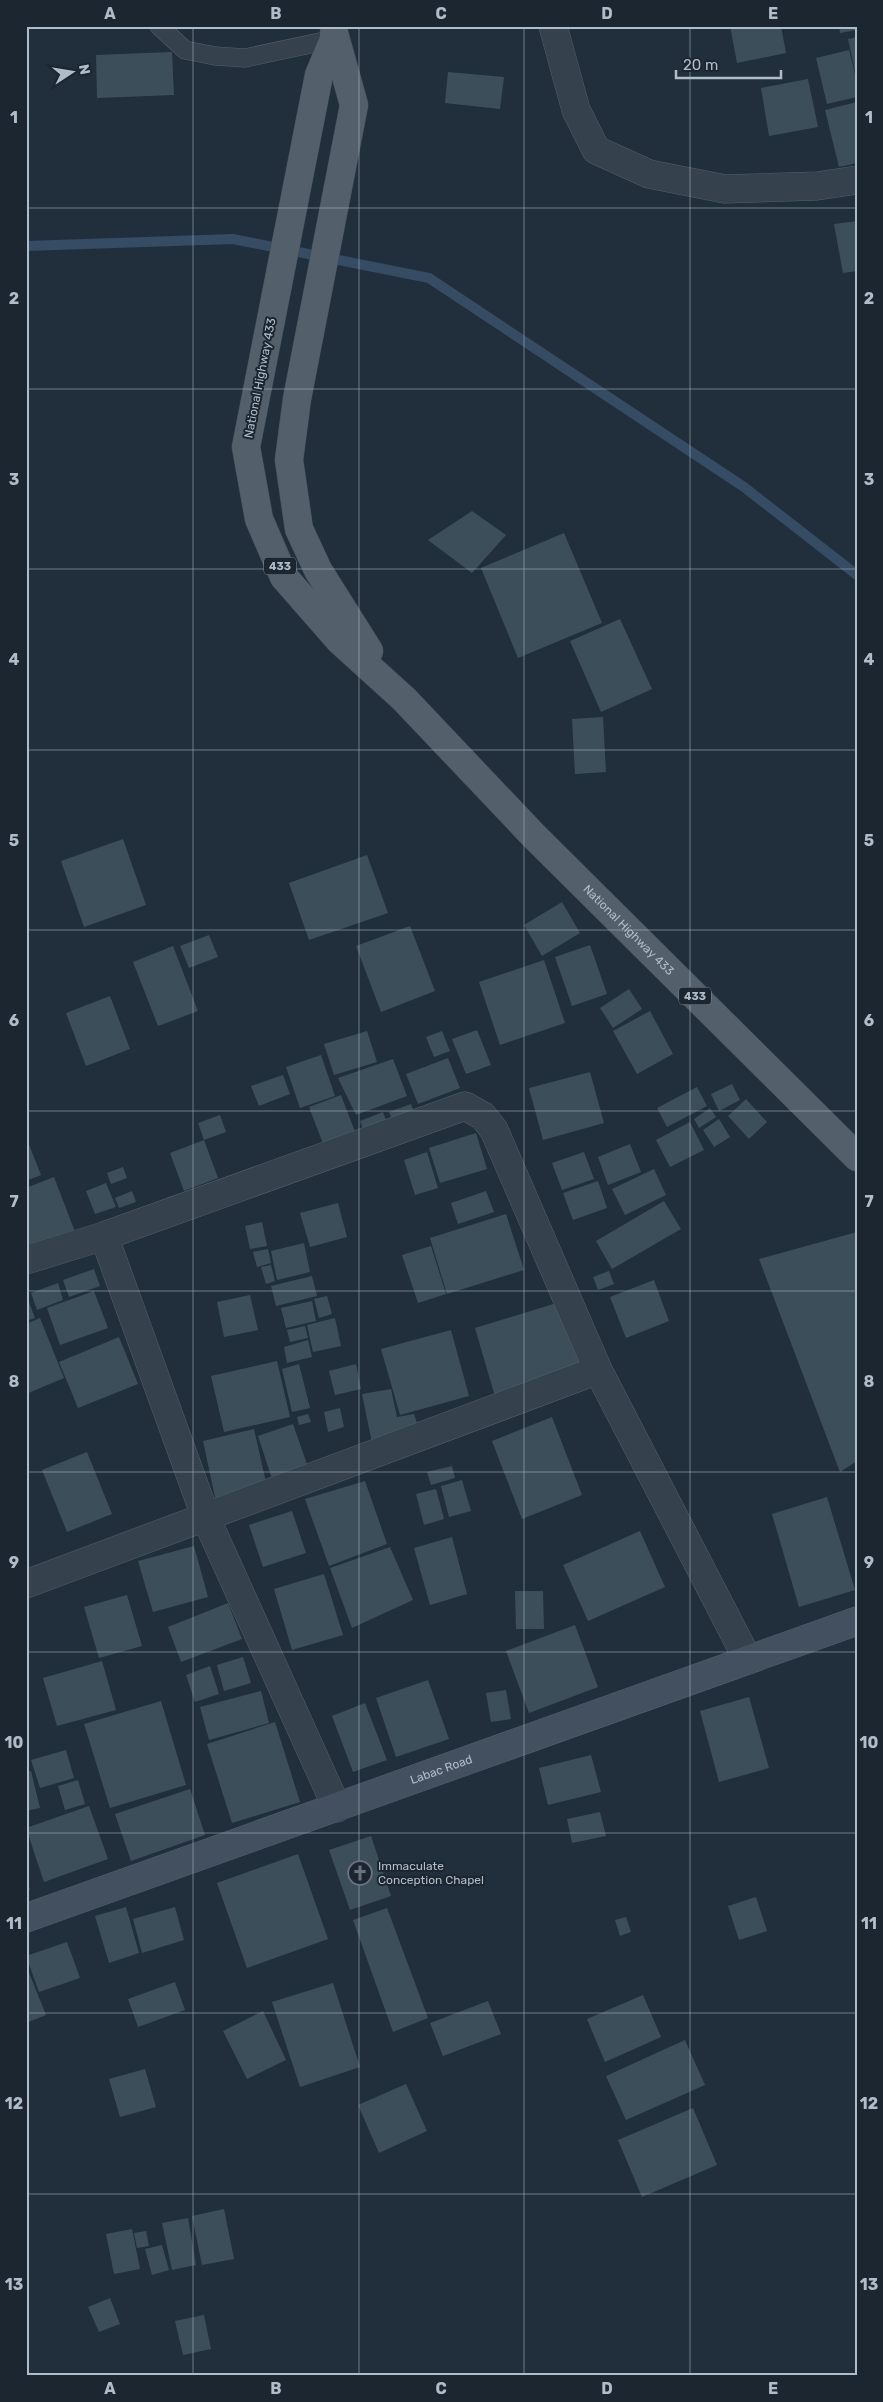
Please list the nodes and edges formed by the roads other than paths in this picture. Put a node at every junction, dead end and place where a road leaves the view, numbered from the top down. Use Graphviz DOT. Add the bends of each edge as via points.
graph roads {
  1 [pos="159,26"];
  2 [pos="553,26"];
  3 [pos="334,33"];
  4 [pos="857,180"];
  5 [pos="404,699"];
  6 [pos="857,1157"];
  7 [pos="104,1236"];
  8 [pos="26,1260"];
  9 [pos="598,1370"];
  10 [pos="206,1518"];
  11 [pos="26,1584"];
  12 [pos="857,1621"];
  13 [pos="748,1660"];
  14 [pos="337,1808"];
  15 [pos="26,1918"];
  1 -- 3 [label="lane" via="185,50 245,58"];
  2 -- 4 [label="street" via="576,110 596,150 649,174 725,189 817,186"];
  3 -- 5 [label="main road, National Highway 433 / 433" via="354,106 297,399 290,460 300,529 318,570 352,629"];
  3 -- 5 [label="main road, National Highway 433 / 433" via="319,75 246,447 260,519 284,577 340,641"];
  5 -- 6 [label="main road, National Highway 433 / 433" via="533,835"];
  7 -- 8 [label="street"];
  7 -- 9 [label="street" via="465,1106 483,1116 494,1130"];
  7 -- 10 [label="street"];
  9 -- 10 [label="street"];
  9 -- 13 [label="street"];
  10 -- 11 [label="street"];
  10 -- 14 [label="street"];
  12 -- 13 [label="street, Labac Road"];
  13 -- 14 [label="street, Labac Road"];
  14 -- 15 [label="street, Labac Road"];
}
